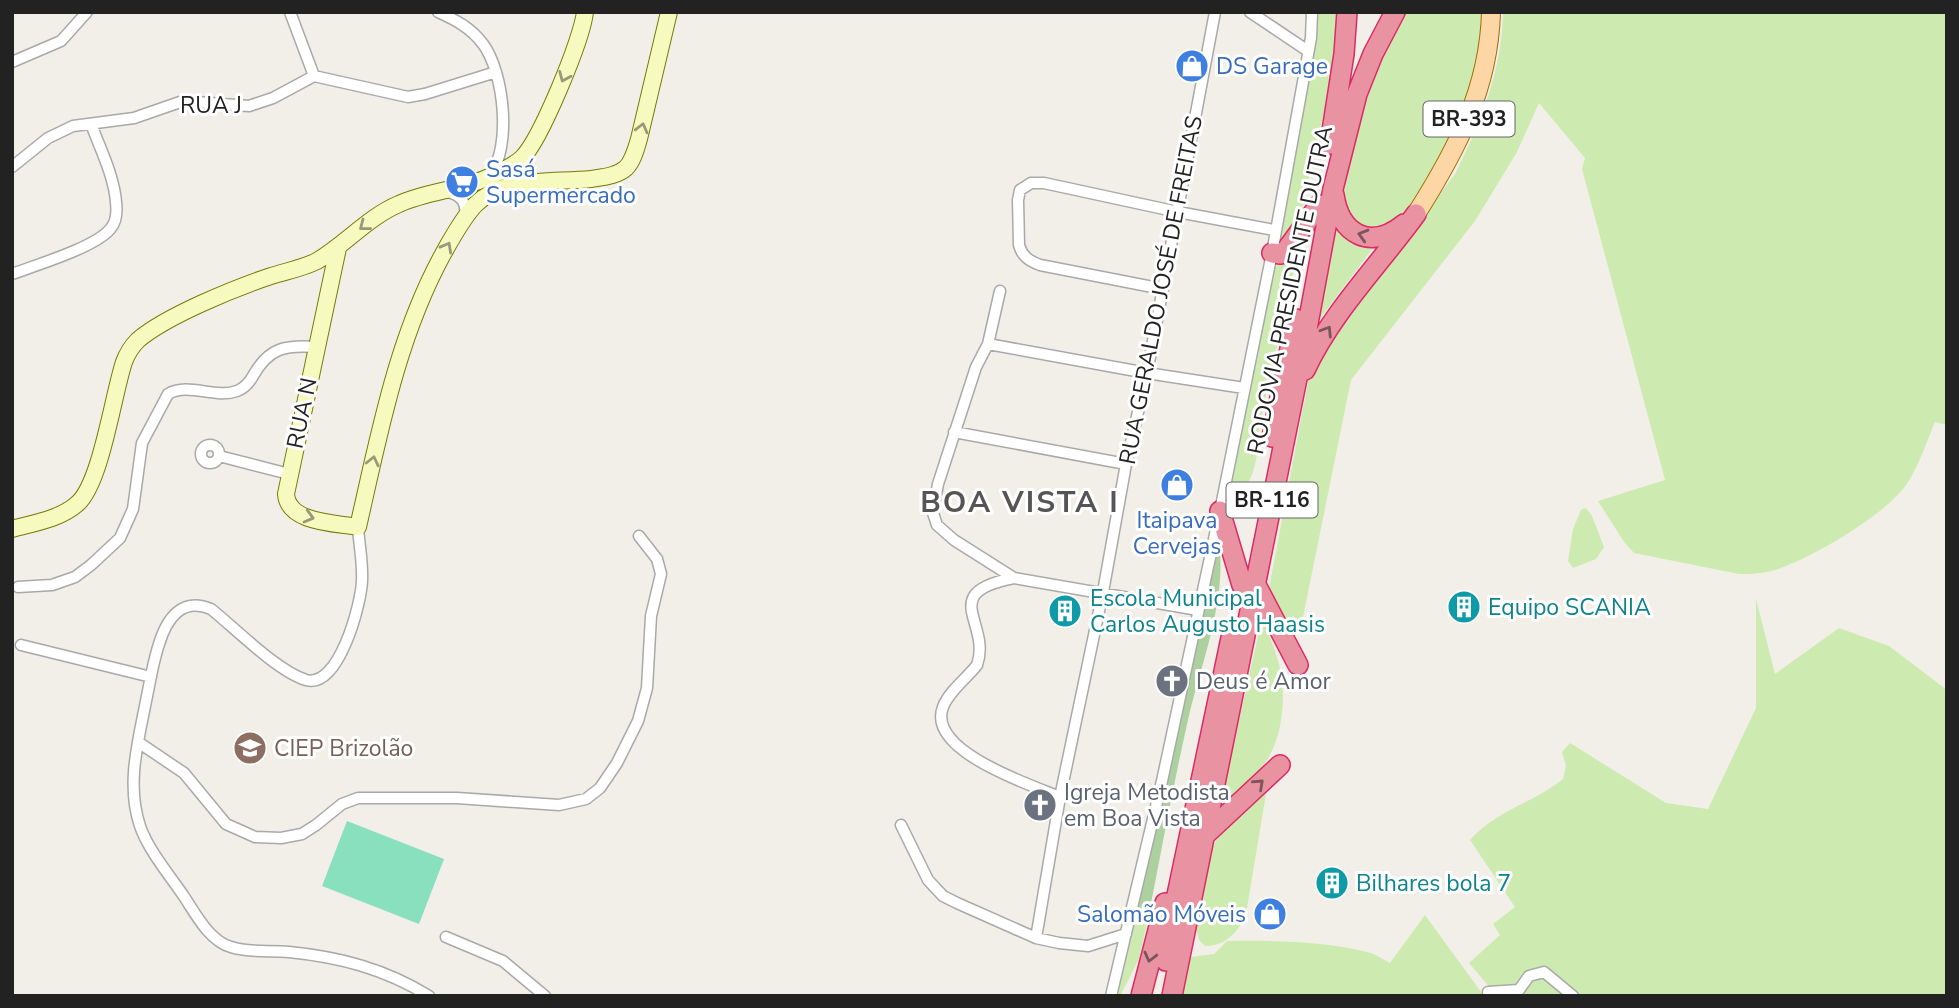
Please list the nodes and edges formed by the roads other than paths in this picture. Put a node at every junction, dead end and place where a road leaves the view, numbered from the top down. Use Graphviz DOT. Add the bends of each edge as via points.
graph roads {
  1 [pos="87,12"];
  2 [pos="290,12"];
  3 [pos="438,12"];
  4 [pos="585,12"];
  5 [pos="670,12"];
  6 [pos="1215,12"];
  7 [pos="1250,12"];
  8 [pos="1312,12"];
  9 [pos="1347,12"];
  10 [pos="1380,12"];
  11 [pos="1395,12"];
  12 [pos="1490,12"];
  13 [pos="1308,51"];
  14 [pos="12,62"];
  15 [pos="496,72"];
  16 [pos="314,76"];
  17 [pos="91,124"];
  18 [pos="1330,144"];
  19 [pos="508,162"];
  20 [pos="12,167"];
  21 [pos="501,183"];
  22 [pos="1333,189"];
  23 [pos="444,193"];
  24 [pos="1319,205"];
  25 [pos="1178,212"];
  26 [pos="1416,214"];
  27 [pos="466,217"];
  28 [pos="1274,230"];
  29 [pos="338,248"];
  30 [pos="1272,253"];
  31 [pos="306,266"];
  32 [pos="12,274"];
  33 [pos="1163,289"];
  34 [pos="330,291"];
  35 [pos="1000,291"];
  36 [pos="988,344"];
  37 [pos="316,347"];
  38 [pos="1147,373"];
  39 [pos="1244,388"];
  40 [pos="1294,391"];
  41 [pos="954,432"];
  42 [pos="219,456"];
  43 [pos="1126,464"];
  44 [pos="289,474"];
  45 [pos="1220,511"];
  46 [pos="358,527"];
  47 [pos="12,529"];
  48 [pos="639,536"];
  49 [pos="1014,578"];
  50 [pos="1249,584"];
  51 [pos="18,587"];
  52 [pos="1103,592"];
  53 [pos="1198,610"];
  54 [pos="21,645"];
  55 [pos="1298,665"];
  56 [pos="151,677"];
  57 [pos="138,742"];
  58 [pos="1208,750"];
  59 [pos="1280,765"];
  60 [pos="1060,797"];
  61 [pos="901,825"];
  62 [pos="1204,836"];
  63 [pos="1126,934"];
  64 [pos="446,937"];
  65 [pos="1036,938"];
  66 [pos="1488,992"];
  67 [pos="429,996"];
  68 [pos="545,996"];
  69 [pos="1111,996"];
  70 [pos="1141,996"];
  71 [pos="1160,996"];
  72 [pos="1172,996"];
  73 [pos="1573,996"];
  1 -- 14 [label="street" via="61,41"];
  2 -- 16 [label="street"];
  3 -- 15 [label="street" via="475,34"];
  4 -- 19 [label="street, one-way" via="552,104 528,151"];
  21 -- 5 [label="street, one-way" via="605,177 625,169 639,139"];
  6 -- 25 [label="street, RUA GERALDO JOSÉ DE FREITAS"];
  7 -- 13 [label="street"];
  8 -- 13 [label="street"];
  9 -- 18 [label="highway"];
  10 -- 18 [label="highway, RODOVIA PRESIDENTE DUTRA / BR-116" via="1349,79"];
  11 -- 22 [label="highway, RODOVIA PRESIDENTE DUTRA / BR-116" via="1357,94"];
  12 -- 26 [label="main road, BR-393" via="1486,62 1468,122"];
  13 -- 28 [label="street"];
  15 -- 16 [label="street" via="408,97"];
  15 -- 19 [label="street"];
  16 -- 17 [label="street, RUA J" via="249,106 183,101 134,118"];
  17 -- 20 [label="street, RUA J" via="56,133"];
  17 -- 32 [label="street" via="116,199 113,225 92,242"];
  18 -- 24 [label="highway, RODOVIA PRESIDENTE DUTRA / BR-116"];
  19 -- 21 [label="street"];
  21 -- 23 [label="street"];
  21 -- 27 [label="street"];
  26 -- 22 [label="highway, BR-393, one-way" via="1382,237 1359,235 1341,219"];
  22 -- 40 [label="highway, RODOVIA PRESIDENTE DUTRA / BR-116"];
  23 -- 27 [label="street" via="457,195 464,202"];
  23 -- 29 [label="street, one-way" via="390,208"];
  24 -- 30 [label="highway" via="1287,249"];
  24 -- 50 [label="highway, RODOVIA PRESIDENTE DUTRA / BR-116"];
  25 -- 28 [label="street"];
  25 -- 33 [label="street, RUA GERALDO JOSÉ DE FREITAS"];
  25 -- 33 [label="street" via="1044,183 1031,183 1020,190 1018,200 1019,245 1026,257 1040,265"];
  40 -- 26 [label="highway, BR-393, one-way" via="1338,314"];
  46 -- 27 [label="street, one-way" via="387,402 419,302"];
  28 -- 30 [label="street"];
  29 -- 31 [label="street"];
  29 -- 34 [label="street, RUA N"];
  30 -- 39 [label="street"];
  31 -- 34 [label="street" via="322,272"];
  31 -- 47 [label="street" via="183,313 140,339 124,362 83,498 60,514"];
  33 -- 38 [label="street, RUA GERALDO JOSÉ DE FREITAS"];
  34 -- 37 [label="street, RUA N"];
  35 -- 36 [label="street"];
  36 -- 38 [label="street"];
  36 -- 41 [label="street"];
  37 -- 44 [label="street, RUA N"];
  37 -- 51 [label="street" via="293,346 274,352 247,385 236,391 168,394 142,443 133,509 120,538 75,577 52,585"];
  38 -- 39 [label="street"];
  38 -- 43 [label="street, RUA GERALDO JOSÉ DE FREITAS"];
  39 -- 45 [label="street"];
  40 -- 50 [label="highway, RODOVIA PRESIDENTE DUTRA / BR-116"];
  41 -- 43 [label="street"];
  41 -- 49 [label="street" via="938,484 934,519 954,540"];
  42 -- 44 [label="street"];
  43 -- 52 [label="street, RUA GERALDO JOSÉ DE FREITAS"];
  44 -- 46 [label="street, RUA N, one-way" via="286,494 292,510 305,517"];
  45 -- 50 [label="highway"];
  45 -- 53 [label="street"];
  46 -- 56 [label="street" via="362,580 358,605 340,656 326,676 309,681 288,671 211,609 193,604 178,612 164,629"];
  48 -- 57 [label="street" via="657,559 661,574 651,616 647,688 638,721 612,771 600,788 579,802 358,798 342,804 302,834 255,837 226,824 184,773"];
  49 -- 52 [label="street"];
  49 -- 60 [label="street" via="981,589 972,601 980,659 946,701 940,718 945,733 966,754"];
  50 -- 55 [label="highway"];
  50 -- 58 [label="highway, RODOVIA PRESIDENTE DUTRA / BR-116"];
  50 -- 62 [label="highway, RODOVIA PRESIDENTE DUTRA / BR-116"];
  52 -- 53 [label="street"];
  52 -- 60 [label="street, RUA GERALDO JOSÉ DE FREITAS"];
  53 -- 63 [label="street"];
  54 -- 56 [label="street"];
  56 -- 57 [label="street"];
  57 -- 67 [label="street" via="133,773 141,828 193,911 218,941 245,950 349,961 389,974"];
  58 -- 70 [label="highway, one-way"];
  58 -- 71 [label="highway, RODOVIA PRESIDENTE DUTRA / BR-116"];
  62 -- 59 [label="highway, one-way"];
  60 -- 65 [label="street, RUA GERALDO JOSÉ DE FREITAS"];
  61 -- 65 [label="street" via="936,890"];
  62 -- 72 [label="highway, RODOVIA PRESIDENTE DUTRA / BR-116"];
  63 -- 65 [label="street" via="1088,947"];
  63 -- 69 [label="street"];
  64 -- 68 [label="street" via="503,961"];
  66 -- 73 [label="street" via="1519,990 1529,976 1545,972"];
}
